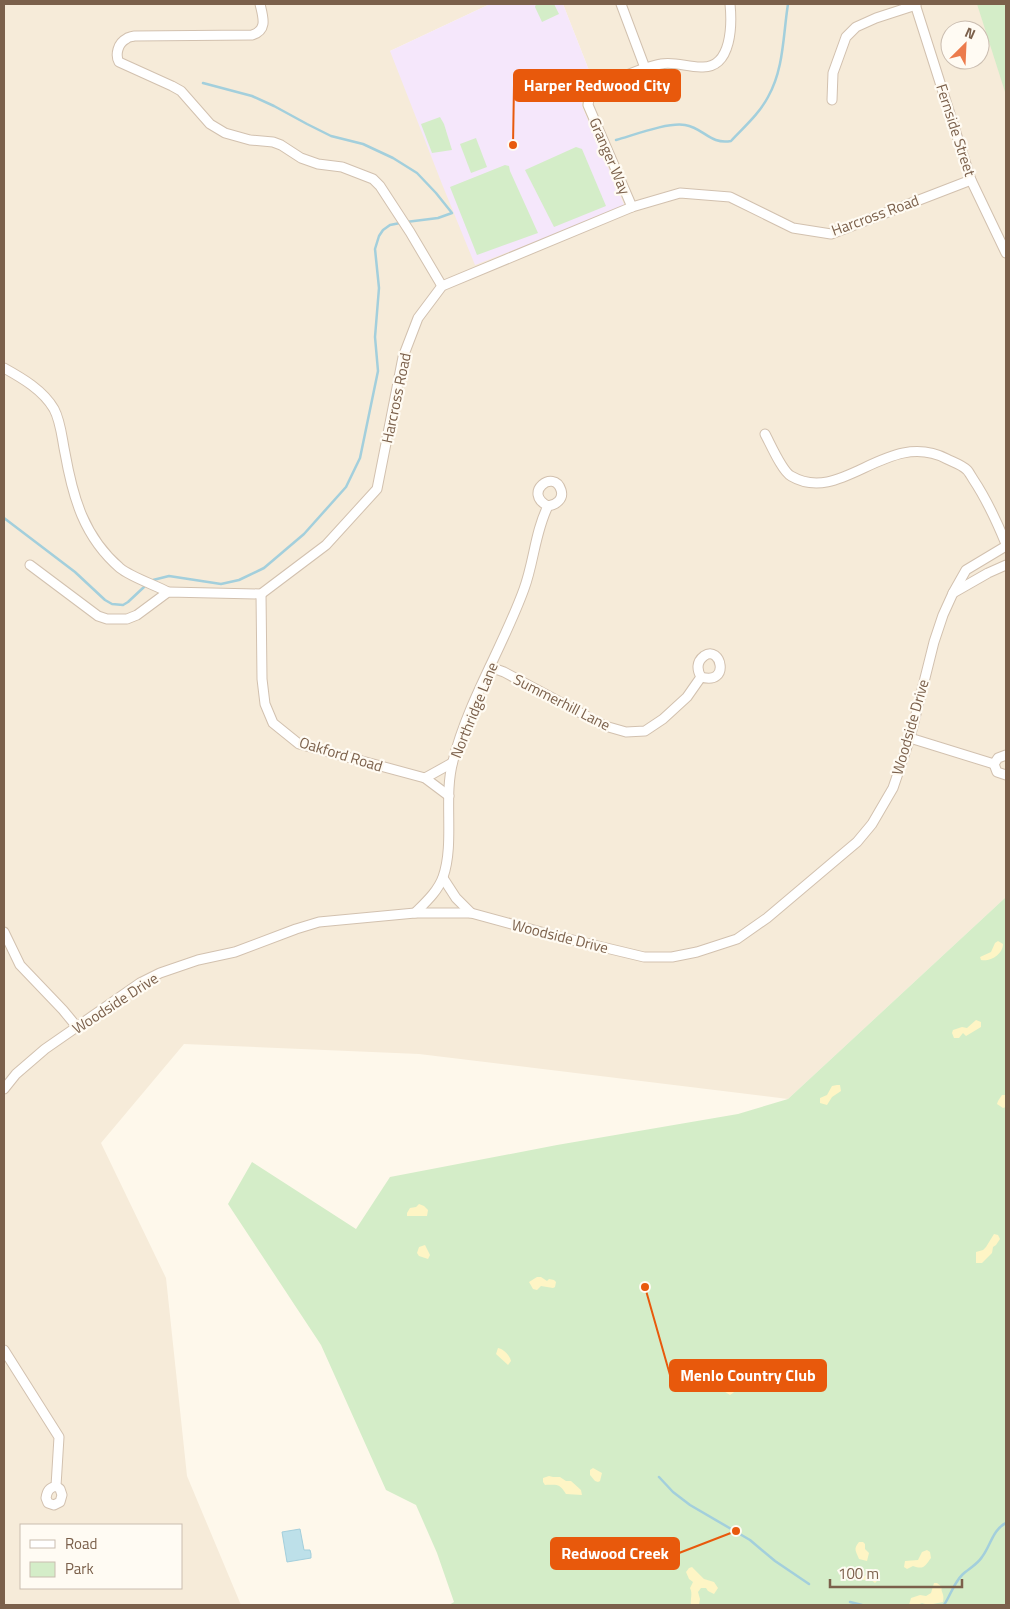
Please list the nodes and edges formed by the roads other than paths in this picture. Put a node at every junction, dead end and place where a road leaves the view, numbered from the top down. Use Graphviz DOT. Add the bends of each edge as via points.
graph roads {
  1 [pos="260,4"];
  2 [pos="621,4"];
  3 [pos="730,4"];
  4 [pos="915,4"];
  5 [pos="645,68"];
  6 [pos="832,100"];
  7 [pos="971,180"];
  8 [pos="632,207"];
  9 [pos="1006,253"];
  10 [pos="442,286"];
  11 [pos="4,368"];
  12 [pos="765,434"];
  13 [pos="548,506"];
  14 [pos="1006,545"];
  15 [pos="30,564"];
  16 [pos="1006,565"];
  17 [pos="168,592"];
  18 [pos="953,593"];
  19 [pos="261,594"];
  20 [pos="490,667"];
  21 [pos="702,677"];
  22 [pos="910,738"];
  23 [pos="1006,755"];
  24 [pos="452,762"];
  25 [pos="994,764"];
  26 [pos="1006,775"];
  27 [pos="425,778"];
  28 [pos="449,796"];
  29 [pos="443,878"];
  30 [pos="415,912"];
  31 [pos="471,913"];
  32 [pos="4,932"];
  33 [pos="76,1027"];
  34 [pos="4,1089"];
  35 [pos="4,1350"];
  36 [pos="56,1486"];
  1 -- 10 [label="street" via="264,21 262,30 256,34 134,36 125,39 116,57 119,62 181,91 210,124 225,133 273,142 301,158 342,167 373,179"];
  2 -- 5 [label="street"];
  3 -- 5 [label="street, Granger Way" via="732,22 728,47 713,66 662,64"];
  4 -- 6 [label="street" via="856,27 846,37 832,73"];
  4 -- 7 [label="street, Fernside Street"];
  5 -- 8 [label="street, Granger Way" via="598,88 589,97 588,105"];
  7 -- 8 [label="street, Harcross Road" via="831,234 792,228 730,197 680,193"];
  7 -- 9 [label="street, Fernside Street"];
  8 -- 10 [label="street, Harcross Road"];
  10 -- 19 [label="street, Harcross Road" via="418,318 403,357 377,489 326,545"];
  11 -- 17 [label="street" via="28,382 54,409 73,494 90,534 122,570"];
  12 -- 14 [label="street" via="789,475 811,483 840,479 898,453 923,451 941,456 966,469 980,489"];
  13 -- 20 [label="street, Northridge Lane" via="542,518 525,588"];
  14 -- 18 [label="street, Woodside Drive" via="966,570"];
  15 -- 17 [label="street" via="98,616 107,619 128,619"];
  16 -- 18 [label="street"];
  17 -- 19 [label="street"];
  18 -- 22 [label="street, Woodside Drive" via="934,642"];
  19 -- 27 [label="street, Oakford Road" via="262,679 265,704 273,723 299,744"];
  20 -- 21 [label="street, Summerhill Lane" via="605,726 626,732 645,731 663,719"];
  20 -- 24 [label="street, Northridge Lane" via="461,732"];
  22 -- 25 [label="street"];
  22 -- 31 [label="street, Woodside Drive" via="893,788 857,842 737,938 672,958 644,957"];
  23 -- 25 [label="street"];
  24 -- 27 [label="street"];
  24 -- 28 [label="street, Northridge Lane"];
  25 -- 26 [label="street" via="997,772"];
  27 -- 28 [label="street, Oakford Road"];
  28 -- 29 [label="street, Northridge Lane" via="448,854"];
  29 -- 30 [label="street, Northridge Lane" via="432,896"];
  29 -- 31 [label="street"];
  30 -- 31 [label="street, Woodside Drive"];
  30 -- 33 [label="street, Woodside Drive" via="319,922 235,952 198,960 140,983"];
  32 -- 33 [label="street" via="20,965"];
  33 -- 34 [label="street, Woodside Drive" via="45,1049"];
  35 -- 36 [label="street" via="59,1437"];
}
